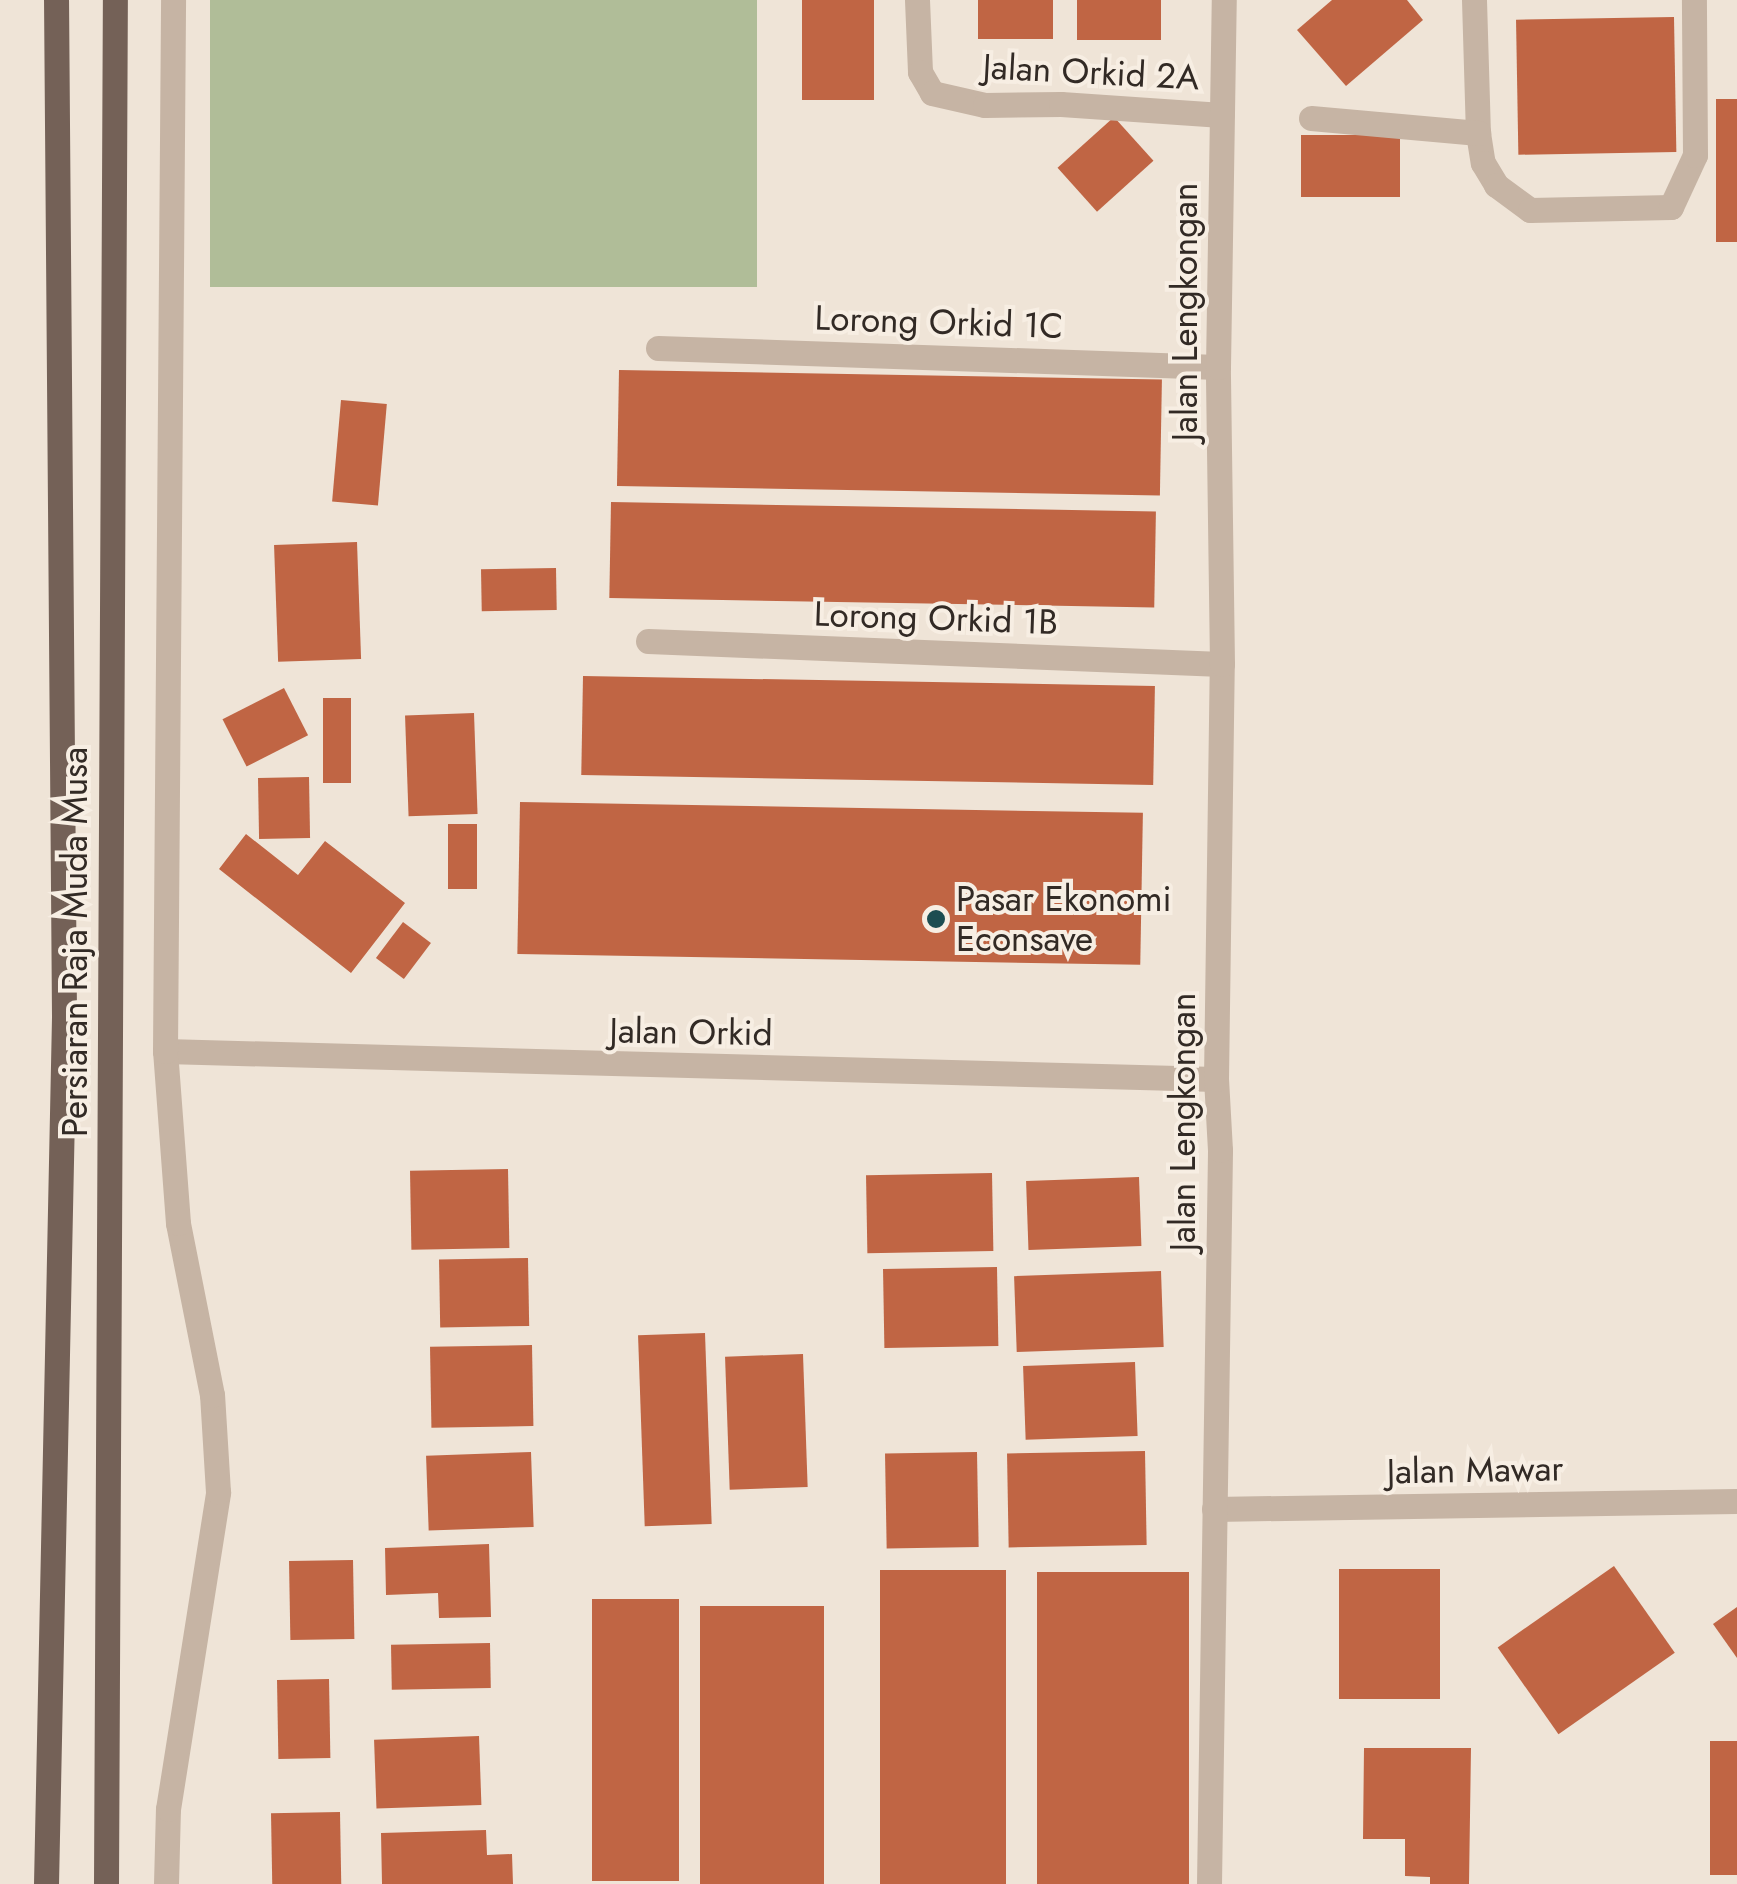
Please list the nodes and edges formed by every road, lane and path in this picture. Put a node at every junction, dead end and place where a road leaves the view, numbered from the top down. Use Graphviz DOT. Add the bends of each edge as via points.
graph roads {
  1 [pos="56,0"];
  2 [pos="173,0"];
  3 [pos="918,0"];
  4 [pos="1224,0"];
  5 [pos="1474,0"];
  6 [pos="1694,0"];
  7 [pos="117,3"];
  8 [pos="1222,115"];
  9 [pos="1311,118"];
  10 [pos="1478,133"];
  11 [pos="658,348"];
  12 [pos="1218,367"];
  13 [pos="648,641"];
  14 [pos="1222,664"];
  15 [pos="165,1051"];
  16 [pos="1216,1079"];
  17 [pos="1737,1500"];
  18 [pos="1214,1510"];
  19 [pos="46,1884"];
  20 [pos="106,1884"];
  21 [pos="166,1884"];
  22 [pos="1208,1884"];
  1 -- 19 [label="main road, Persiaran Raja Muda Musa" via="64,1015"];
  2 -- 15 [label="street"];
  3 -- 8 [label="street, Jalan Orkid 2A" via="920,72 932,93 985,105"];
  4 -- 8 [label="street, Jalan Lengkongan"];
  5 -- 10 [label="street"];
  6 -- 10 [label="street" via="1695,155 1671,207 1530,210 1496,184 1483,164"];
  7 -- 20 [label="main road, Persiaran Raja Muda Musa"];
  8 -- 12 [label="street, Jalan Lengkongan"];
  9 -- 10 [label="street"];
  11 -- 12 [label="street, Lorong Orkid 1C"];
  12 -- 14 [label="street, Jalan Lengkongan"];
  13 -- 14 [label="street, Lorong Orkid 1B"];
  14 -- 16 [label="street, Jalan Lengkongan"];
  15 -- 16 [label="street, Jalan Orkid"];
  15 -- 21 [label="street" via="178,1223 212,1395 218,1492 168,1810"];
  16 -- 18 [label="street, Jalan Lengkongan"];
  17 -- 18 [label="street, Jalan Mawar"];
  18 -- 22 [label="street, Jalan Lengkongan"];
}
